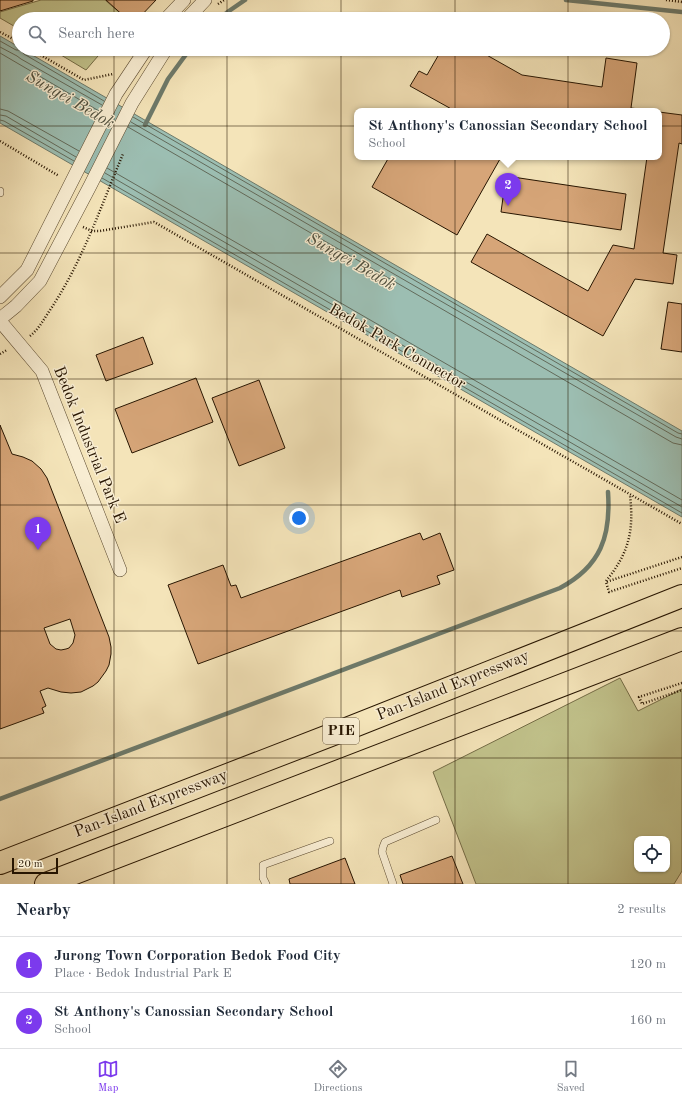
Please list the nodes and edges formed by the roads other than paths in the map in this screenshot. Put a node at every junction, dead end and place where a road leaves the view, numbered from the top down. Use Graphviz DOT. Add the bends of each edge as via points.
graph roads {
  1 [pos="184,0"];
  2 [pos="205,0"];
  3 [pos="173,12"];
  4 [pos="194,12"];
  5 [pos="141,56"];
  6 [pos="162,56"];
  7 [pos="0,297"];
  8 [pos="0,320"];
  9 [pos="120,570"];
  10 [pos="682,596"];
  11 [pos="682,639"];
  12 [pos="436,820"];
  13 [pos="330,841"];
  14 [pos="0,863"];
  15 [pos="46,884"];
  16 [pos="266,884"];
  17 [pos="393,884"];
  1 -- 3 [label="street"];
  2 -- 4 [label="street"];
  5 -- 7 [label="street" via="116,94 27,270"];
  6 -- 8 [label="street" via="132,102 40,281"];
  8 -- 9 [label="street, Bedok Industrial Park E" via="42,371"];
  10 -- 14 [label="highway, Pan-Island Expressway / PIE"];
  11 -- 15 [label="highway, PIE"];
  12 -- 17 [label="lane" via="385,842 382,852"];
  13 -- 16 [label="lane" via="263,866"];
}
